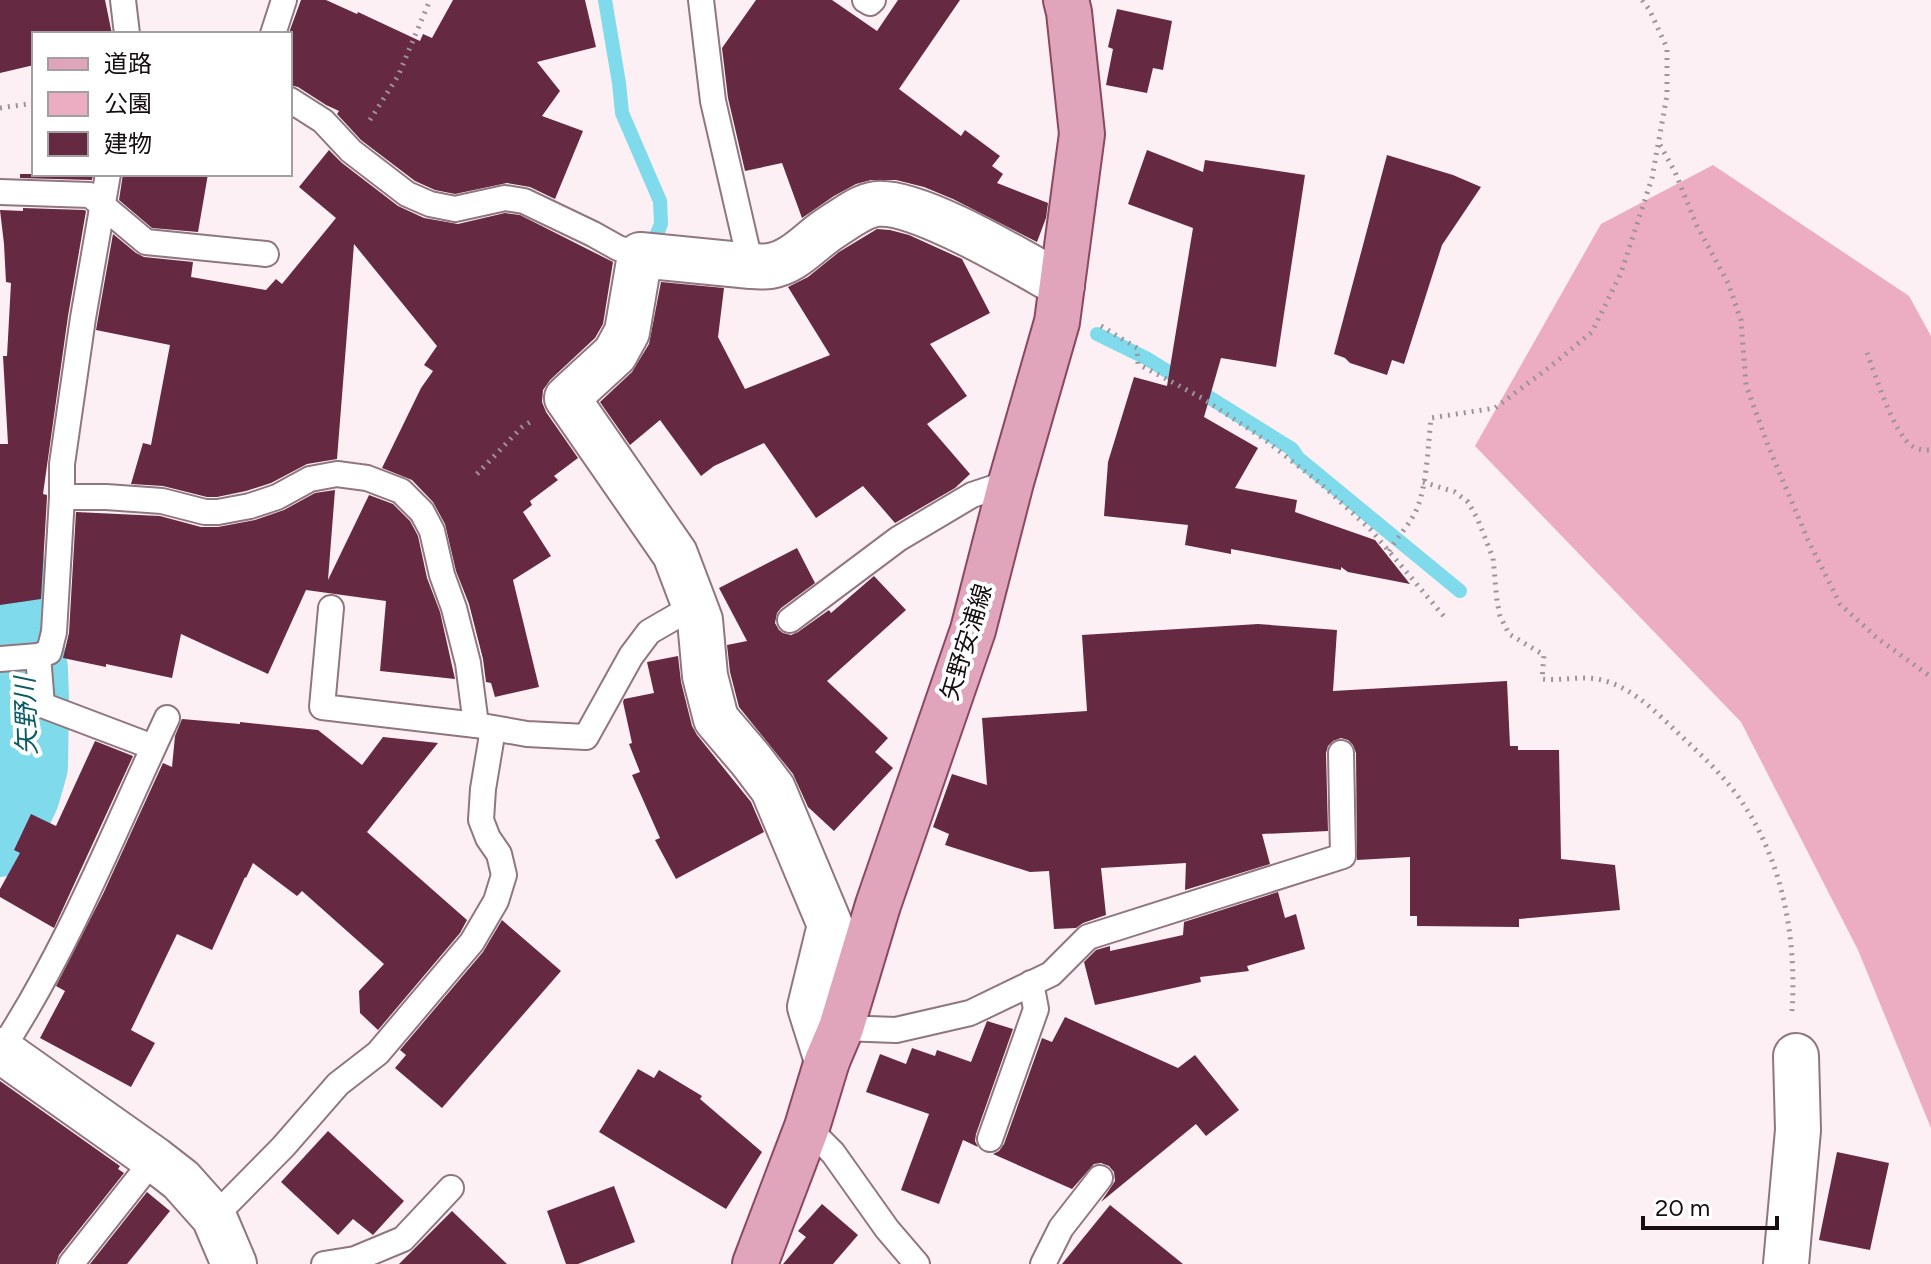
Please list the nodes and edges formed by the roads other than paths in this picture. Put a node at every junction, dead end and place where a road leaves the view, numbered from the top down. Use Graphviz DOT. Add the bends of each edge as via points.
graph roads {
  1 [pos="123,0"];
  2 [pos="284,0"];
  3 [pos="701,0"];
  4 [pos="865,0"];
  5 [pos="873,0"];
  6 [pos="1066,0"];
  7 [pos="127,32"];
  8 [pos="274,32"];
  9 [pos="292,101"];
  10 [pos="108,176"];
  11 [pos="3,191"];
  12 [pos="103,206"];
  13 [pos="266,254"];
  14 [pos="640,255"];
  15 [pos="751,266"];
  16 [pos="1062,285"];
  17 [pos="1011,482"];
  18 [pos="62,497"];
  19 [pos="694,606"];
  20 [pos="331,608"];
  21 [pos="790,620"];
  22 [pos="36,657"];
  23 [pos="0,659"];
  24 [pos="167,718"];
  25 [pos="485,727"];
  26 [pos="153,747"];
  27 [pos="1341,753"];
  28 [pos="1031,983"];
  29 [pos="834,1044"];
  30 [pos="0,1051"];
  31 [pos="1796,1056"];
  32 [pos="807,1127"];
  33 [pos="990,1139"];
  34 [pos="154,1159"];
  35 [pos="1100,1178"];
  36 [pos="451,1188"];
  37 [pos="214,1217"];
  38 [pos="71,1264"];
  39 [pos="234,1264"];
  40 [pos="324,1264"];
  41 [pos="755,1264"];
  42 [pos="917,1264"];
  43 [pos="1043,1264"];
  44 [pos="1786,1264"];
  1 -- 7 [label="lane"];
  2 -- 8 [label="lane"];
  3 -- 15 [label="lane" via="713,101"];
  4 -- 5 [label="lane"];
  6 -- 16 [label="main road, 矢野安浦線" via="1082,134"];
  9 -- 14 [label="lane" via="323,121 351,151 407,194 455,209 505,198 524,201"];
  10 -- 12 [label="lane"];
  11 -- 12 [label="lane" via="90,195"];
  12 -- 13 [label="lane" via="146,242"];
  12 -- 18 [label="lane" via="66,435"];
  14 -- 15 [label="street"];
  14 -- 19 [label="street" via="627,332 615,354 567,398 675,554"];
  15 -- 16 [label="street" via="790,259 864,208 884,204 934,217"];
  16 -- 17 [label="main road, 矢野安浦線" via="1057,322"];
  17 -- 21 [label="lane" via="972,495 898,539"];
  17 -- 29 [label="main road, 矢野安浦線" via="973,630"];
  18 -- 22 [label="lane" via="54,632 49,652"];
  18 -- 25 [label="lane" via="162,501 218,512 250,506 310,479 337,474 401,491 432,531"];
  19 -- 25 [label="lane" via="649,632 586,737"];
  19 -- 29 [label="street" via="716,719 773,789 830,925 810,1007"];
  20 -- 25 [label="lane" via="322,707"];
  22 -- 23 [label="lane"];
  22 -- 26 [label="lane" via="42,705"];
  24 -- 26 [label="lane"];
  25 -- 37 [label="lane" via="481,820 504,875 496,901 472,942 378,1053 338,1084"];
  26 -- 30 [label="lane" via="61,948"];
  27 -- 28 [label="lane" via="1343,856 1088,937 1051,974"];
  28 -- 29 [label="lane" via="970,1013"];
  28 -- 33 [label="lane" via="1036,1009"];
  29 -- 32 [label="main road, 矢野安浦線"];
  30 -- 34 [label="street"];
  31 -- 44 [label="street" via="1798,1130"];
  32 -- 41 [label="main road, 矢野安浦線"];
  32 -- 42 [label="lane"];
  34 -- 37 [label="street"];
  34 -- 38 [label="lane"];
  35 -- 43 [label="lane" via="1061,1228"];
  36 -- 40 [label="lane" via="403,1239 355,1259"];
  37 -- 39 [label="street"];
}
